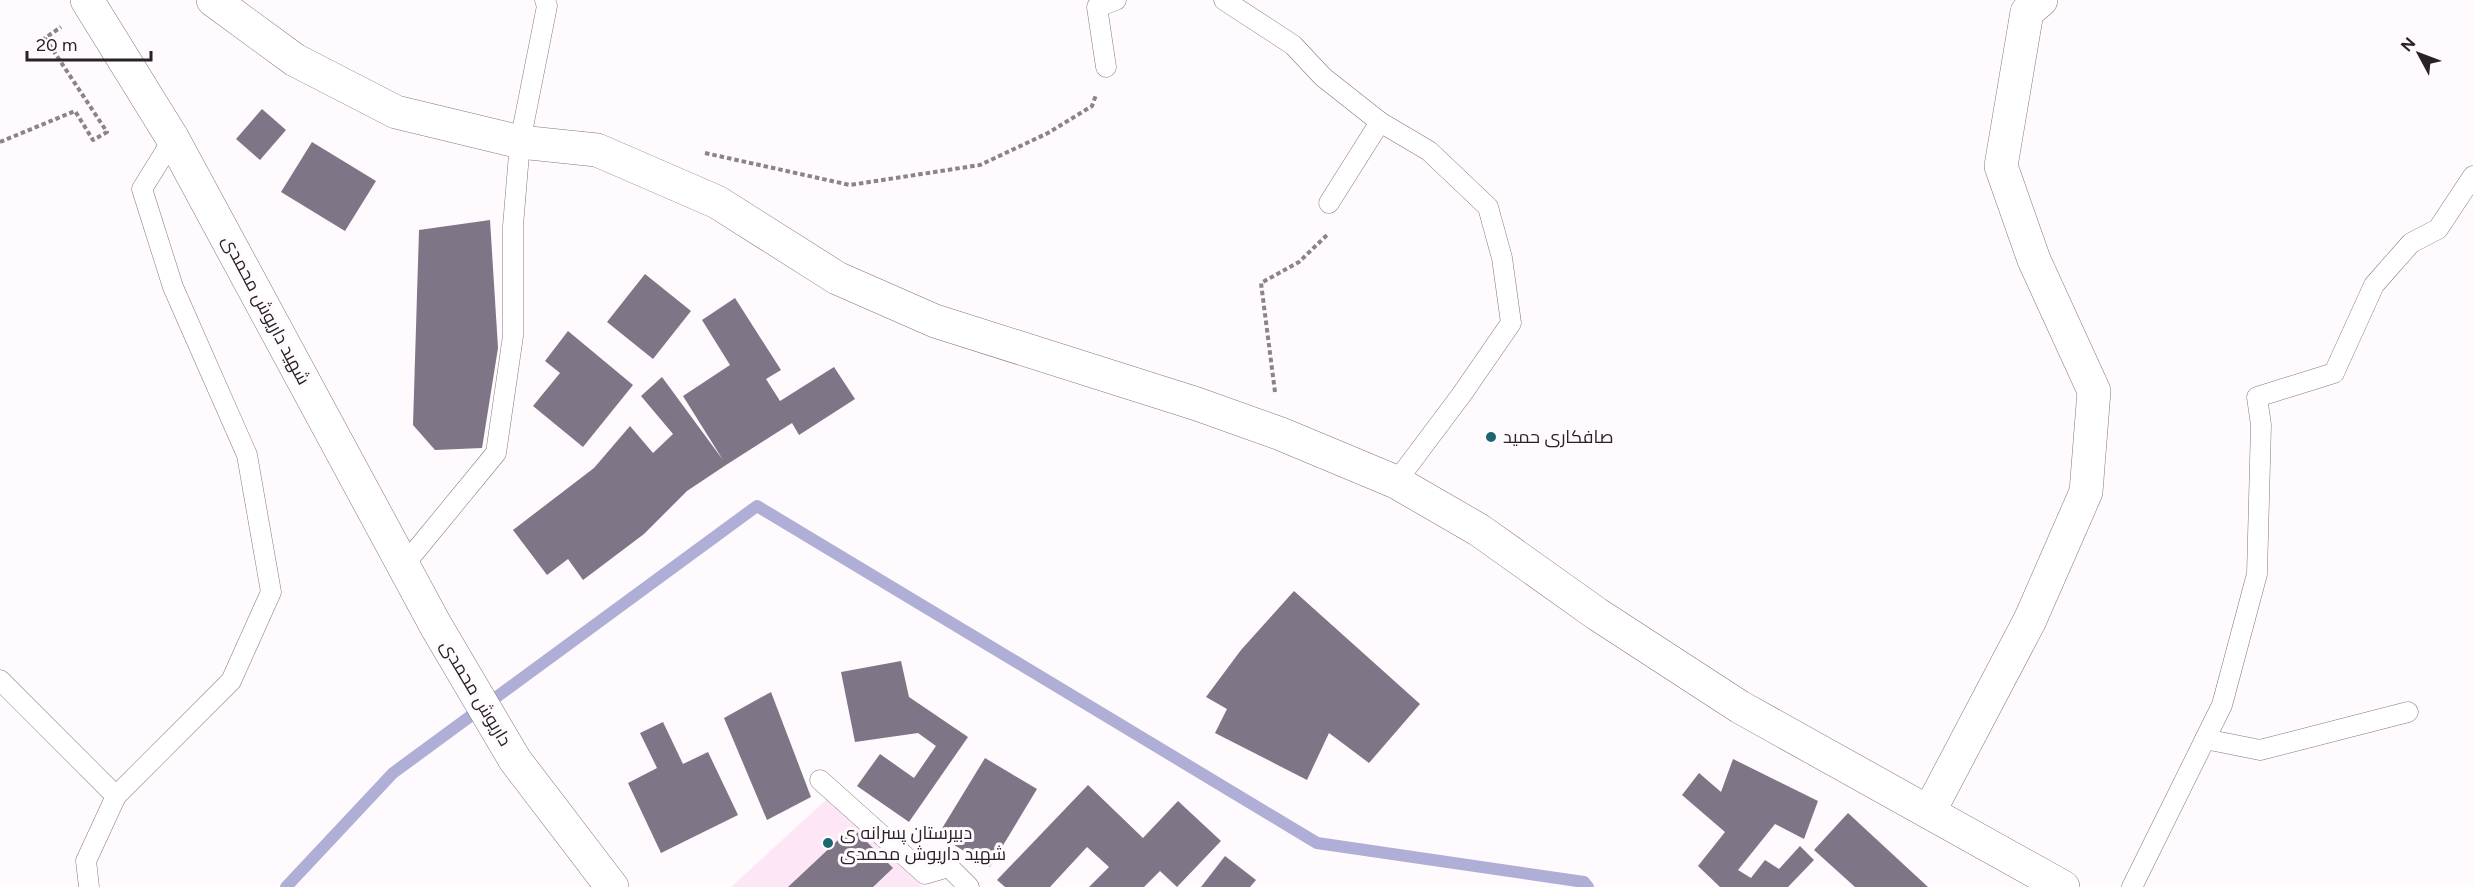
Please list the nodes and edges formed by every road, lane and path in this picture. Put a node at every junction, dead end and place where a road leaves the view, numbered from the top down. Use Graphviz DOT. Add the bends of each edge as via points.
graph roads {
  1 [pos="87,0"];
  2 [pos="213,0"];
  3 [pos="545,0"];
  4 [pos="1116,0"];
  5 [pos="1224,0"];
  6 [pos="2041,0"];
  7 [pos="45,38"];
  8 [pos="1106,67"];
  9 [pos="1380,122"];
  10 [pos="173,139"];
  11 [pos="0,142"];
  12 [pos="520,142"];
  13 [pos="704,152"];
  14 [pos="2473,176"];
  15 [pos="1329,203"];
  16 [pos="1281,434"];
  17 [pos="1396,483"];
  18 [pos="404,564"];
  19 [pos="436,626"];
  20 [pos="0,680"];
  21 [pos="2408,712"];
  22 [pos="2205,739"];
  23 [pos="820,780"];
  24 [pos="116,796"];
  25 [pos="1929,812"];
  26 [pos="89,887"];
  27 [pos="612,887"];
  28 [pos="969,887"];
  29 [pos="2063,887"];
  30 [pos="2132,887"];
  1 -- 10 [label="main road, شهید داریوش محمدی"];
  2 -- 12 [label="main road" via="295,60 396,112"];
  3 -- 12 [label="lane" via="547,6"];
  4 -- 8 [label="lane" via="1097,7"];
  5 -- 9 [label="lane" via="1293,45 1323,77"];
  6 -- 25 [label="main road" via="2027,12 2001,166 2034,260 2094,390 2086,492 2030,620"];
  7 -- 11 [label="path" via="107,132 93,140 75,111"];
  8 -- 13 [label="path" via="1092,106 1048,133 980,165 850,185"];
  9 -- 15 [label="lane"];
  9 -- 17 [label="lane" via="1428,151 1488,207 1502,258 1511,323"];
  10 -- 18 [label="main road, شهید داریوش محمدی"];
  10 -- 24 [label="lane" via="142,189 173,287 247,455 271,592 231,681"];
  12 -- 16 [label="main road" via="597,150 717,202 837,278 935,321"];
  12 -- 18 [label="lane" via="513,226 513,336 496,453"];
  14 -- 22 [label="lane" via="2438,229 2411,243 2374,285 2334,373 2257,397 2261,425 2257,574 2222,705"];
  15 -- 16 [label="path" via="1337,226 1299,262 1261,283"];
  16 -- 17 [label="main road"];
  17 -- 25 [label="main road" via="1479,530 1597,614 1740,706"];
  18 -- 19 [label="main road, شهید داریوش محمدی"];
  19 -- 27 [label="main road, داریوش محمدی" via="515,760"];
  20 -- 24 [label="lane"];
  21 -- 22 [label="lane" via="2260,750"];
  22 -- 30 [label="lane"];
  23 -- 28 [label="lane" via="925,874 949,867"];
  24 -- 26 [label="lane" via="86,861"];
  25 -- 29 [label="main road"];
}
